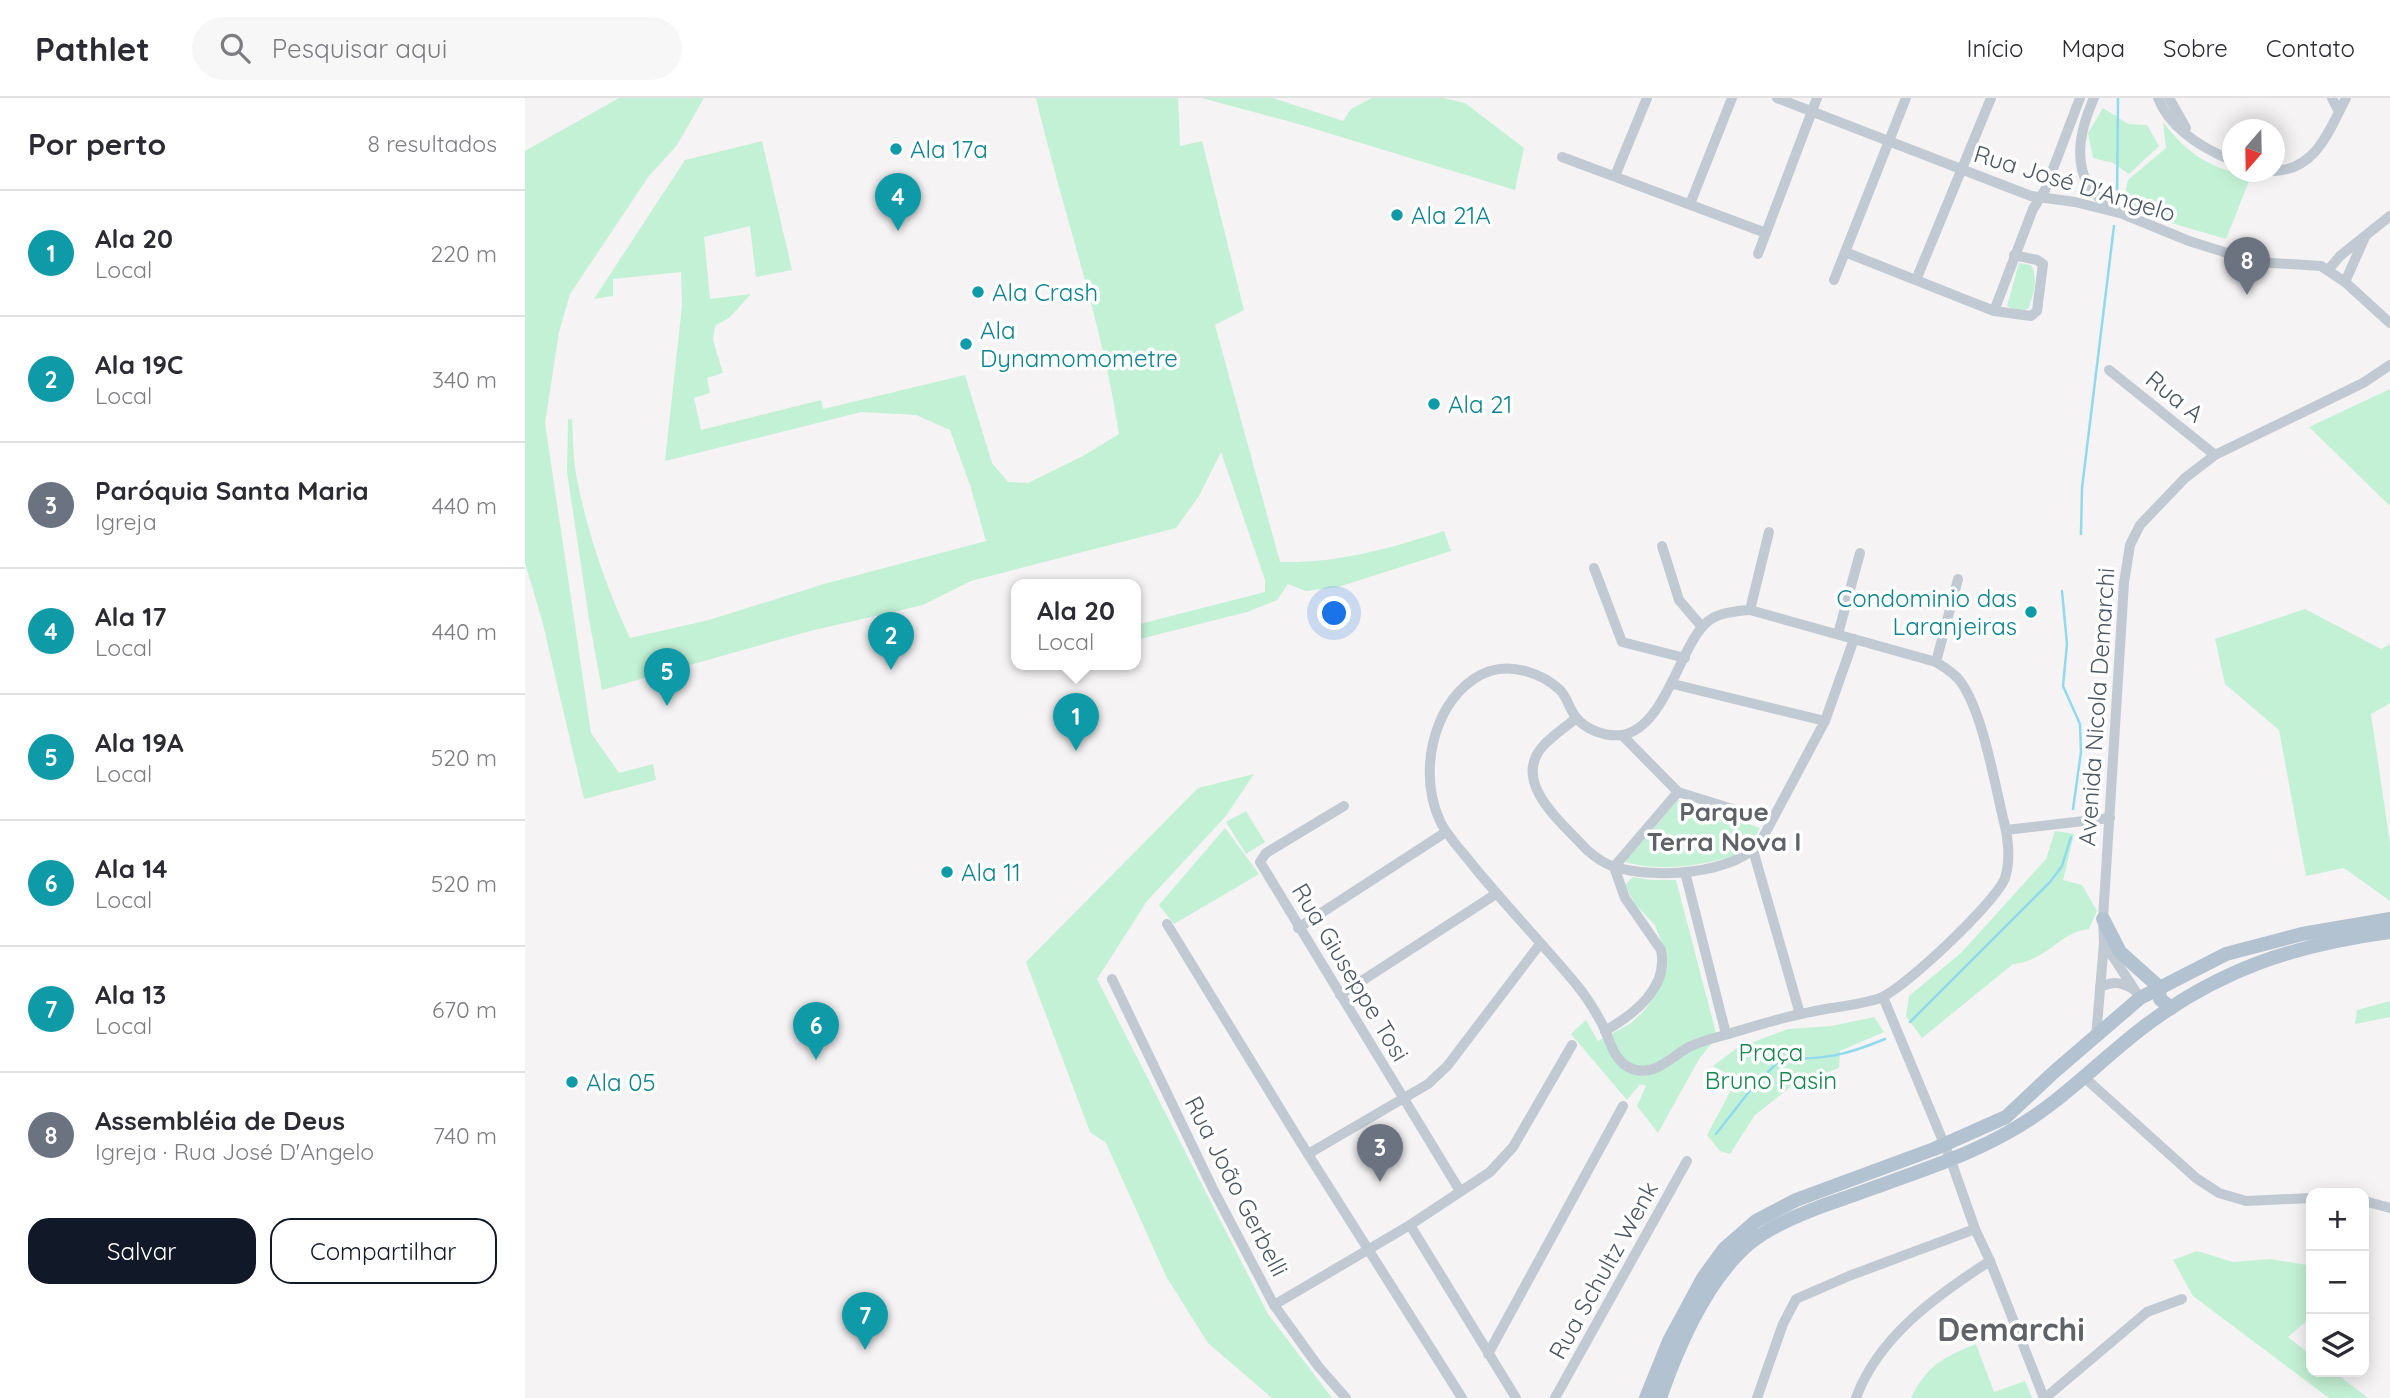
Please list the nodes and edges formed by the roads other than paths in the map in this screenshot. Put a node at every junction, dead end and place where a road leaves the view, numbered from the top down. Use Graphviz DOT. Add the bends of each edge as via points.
graph roads {
  1 [pos="1647,98"];
  2 [pos="1732,98"];
  3 [pos="1776,98"];
  4 [pos="1817,98"];
  5 [pos="1906,98"];
  6 [pos="1991,98"];
  7 [pos="2080,98"];
  8 [pos="2094,98"];
  9 [pos="2158,98"];
  10 [pos="2169,98"];
  11 [pos="2332,98"];
  12 [pos="2346,98"];
  13 [pos="1812,112"];
  14 [pos="2339,113"];
  15 [pos="2194,138"];
  16 [pos="1888,142"];
  17 [pos="1562,157"];
  18 [pos="2222,157"];
  19 [pos="2056,162"];
  20 [pos="2081,162"];
  21 [pos="1960,170"];
  22 [pos="2285,170"];
  23 [pos="1615,176"];
  24 [pos="2089,186"];
  25 [pos="2040,197"];
  26 [pos="2075,202"];
  27 [pos="1689,204"];
  28 [pos="2123,215"];
  29 [pos="2390,216"];
  30 [pos="1766,233"];
  31 [pos="2366,234"];
  32 [pos="1845,252"];
  33 [pos="1758,254"];
  34 [pos="2014,255"];
  35 [pos="2328,270"];
  36 [pos="1835,280"];
  37 [pos="1916,280"];
  38 [pos="2345,282"];
  39 [pos="1994,311"];
  40 [pos="2390,323"];
  41 [pos="2390,365"];
  42 [pos="2109,370"];
  43 [pos="2215,456"];
  44 [pos="1769,532"];
  45 [pos="1663,546"];
  46 [pos="1860,553"];
  47 [pos="1594,568"];
  48 [pos="1958,579"];
  49 [pos="1750,610"];
  50 [pos="1702,627"];
  51 [pos="1838,634"];
  52 [pos="1854,639"];
  53 [pos="1685,658"];
  54 [pos="1936,662"];
  55 [pos="1673,684"];
  56 [pos="1576,718"];
  57 [pos="1825,721"];
  58 [pos="1622,735"];
  59 [pos="1678,792"];
  60 [pos="1344,806"];
  61 [pos="2110,818"];
  62 [pos="1771,821"];
  63 [pos="2006,830"];
  64 [pos="1446,832"];
  65 [pos="1753,850"];
  66 [pos="1614,867"];
  67 [pos="1685,872"];
  68 [pos="1496,894"];
  69 [pos="2103,919"];
  70 [pos="2390,919"];
  71 [pos="1167,924"];
  72 [pos="1298,928"];
  73 [pos="2390,932"];
  74 [pos="2104,943"];
  75 [pos="1539,944"];
  76 [pos="1112,979"];
  77 [pos="2100,987"];
  78 [pos="2158,987"];
  79 [pos="2138,994"];
  80 [pos="1340,995"];
  81 [pos="1883,997"];
  82 [pos="2171,1008"];
  83 [pos="1800,1014"];
  84 [pos="1605,1031"];
  85 [pos="2139,1031"];
  86 [pos="1726,1034"];
  87 [pos="2096,1037"];
  88 [pos="1572,1045"];
  89 [pos="2085,1077"];
  90 [pos="1403,1098"];
  91 [pos="1623,1106"];
  92 [pos="1947,1152"];
  93 [pos="1308,1154"];
  94 [pos="1687,1161"];
  95 [pos="1460,1191"];
  96 [pos="2306,1198"];
  97 [pos="2369,1202"];
  98 [pos="2390,1208"];
  99 [pos="1410,1225"];
  100 [pos="1975,1229"];
  101 [pos="1369,1250"];
  102 [pos="1990,1261"];
  103 [pos="2182,1299"];
  104 [pos="1274,1306"];
  105 [pos="1488,1353"];
  106 [pos="1652,1397"];
  107 [pos="1346,1398"];
  108 [pos="1462,1398"];
  109 [pos="1516,1398"];
  110 [pos="1555,1398"];
  111 [pos="1757,1398"];
  112 [pos="1856,1398"];
  113 [pos="2044,1398"];
  1 -- 23 [label="street"];
  2 -- 27 [label="street"];
  3 -- 13 [label="street, Rua José D'Angelo"];
  4 -- 13 [label="street"];
  5 -- 16 [label="street"];
  6 -- 21 [label="street"];
  7 -- 19 [label="street"];
  8 -- 20 [label="street" via="2082,131"];
  9 -- 15 [label="street" via="2172,121"];
  10 -- 15 [label="street"];
  11 -- 14 [label="street"];
  12 -- 14 [label="street"];
  13 -- 16 [label="street, Rua José D'Angelo"];
  13 -- 30 [label="street"];
  14 -- 22 [label="street" via="2307,161"];
  15 -- 18 [label="street"];
  16 -- 21 [label="street, Rua José D'Angelo"];
  16 -- 32 [label="street"];
  17 -- 23 [label="street"];
  19 -- 20 [label="street" via="2067,158"];
  19 -- 25 [label="street"];
  20 -- 24 [label="street"];
  21 -- 25 [label="street, Rua José D'Angelo"];
  21 -- 37 [label="street"];
  23 -- 27 [label="street"];
  24 -- 26 [label="street"];
  24 -- 28 [label="street"];
  25 -- 26 [label="street, Rua José D'Angelo"];
  25 -- 34 [label="street"];
  26 -- 28 [label="street, Rua José D'Angelo"];
  27 -- 30 [label="street"];
  28 -- 35 [label="street, Rua José D'Angelo" via="2256,262 2312,264"];
  29 -- 31 [label="street"];
  30 -- 33 [label="street"];
  31 -- 35 [label="street"];
  31 -- 38 [label="street"];
  32 -- 36 [label="street"];
  32 -- 37 [label="street"];
  34 -- 39 [label="street"];
  34 -- 39 [label="street" via="2043,264 2037,311 2031,316"];
  35 -- 38 [label="street"];
  37 -- 39 [label="street"];
  38 -- 40 [label="street"];
  41 -- 43 [label="street, Avenida Nicola Demarchi" via="2363,383"];
  42 -- 43 [label="street, Rua A"];
  43 -- 61 [label="street, Avenida Nicola Demarchi" via="2154,509 2130,545"];
  44 -- 49 [label="street"];
  45 -- 50 [label="street" via="1679,600"];
  46 -- 51 [label="street"];
  47 -- 53 [label="street" via="1622,642"];
  48 -- 54 [label="street"];
  49 -- 50 [label="street" via="1712,618"];
  49 -- 51 [label="street"];
  50 -- 53 [label="street"];
  51 -- 52 [label="street"];
  52 -- 54 [label="street"];
  52 -- 57 [label="street"];
  53 -- 55 [label="street"];
  54 -- 63 [label="street" via="1957,677 1972,701"];
  55 -- 57 [label="street"];
  55 -- 58 [label="street" via="1641,726"];
  56 -- 58 [label="street" via="1596,732"];
  56 -- 64 [label="street" via="1562,692 1519,668 1493,670 1464,686 1444,711 1430,762 1431,787"];
  56 -- 66 [label="street" via="1543,746 1532,766 1534,783 1587,850"];
  57 -- 62 [label="street"];
  58 -- 59 [label="street"];
  59 -- 62 [label="street"];
  59 -- 66 [label="street"];
  60 -- 72 [label="street, Rua Giuseppe Tosi" via="1261,859"];
  61 -- 63 [label="street"];
  61 -- 69 [label="street, Avenida Nicola Demarchi"];
  62 -- 65 [label="street"];
  63 -- 81 [label="street" via="2005,877 1989,903"];
  64 -- 68 [label="street"];
  64 -- 72 [label="street"];
  65 -- 67 [label="street" via="1741,858"];
  65 -- 83 [label="street"];
  66 -- 67 [label="street"];
  66 -- 84 [label="street" via="1625,898 1663,958 1644,1003"];
  67 -- 86 [label="street"];
  68 -- 75 [label="street"];
  68 -- 80 [label="street"];
  69 -- 74 [label="street, Avenida Nicola Demarchi"];
  69 -- 78 [label="main road" via="2120,952"];
  70 -- 78 [label="main road" via="2302,934 2226,954"];
  71 -- 93 [label="street"];
  72 -- 80 [label="street, Rua Giuseppe Tosi"];
  73 -- 82 [label="main road" via="2279,954 2209,984"];
  74 -- 77 [label="street, Avenida Nicola Demarchi"];
  74 -- 79 [label="street"];
  75 -- 84 [label="street" via="1578,986"];
  75 -- 90 [label="street" via="1448,1065"];
  76 -- 104 [label="street, Rua João Gerbelli"];
  77 -- 79 [label="street" via="2119,982"];
  77 -- 87 [label="street, Avenida Nicola Demarchi"];
  78 -- 79 [label="main road"];
  78 -- 82 [label="main road" via="2160,999"];
  79 -- 85 [label="main road" via="2144,1013"];
  79 -- 87 [label="main road"];
  80 -- 90 [label="street, Rua Giuseppe Tosi"];
  81 -- 83 [label="street"];
  81 -- 92 [label="street"];
  82 -- 85 [label="main road"];
  83 -- 86 [label="street"];
  84 -- 86 [label="street" via="1616,1055 1628,1066 1644,1070 1660,1068 1692,1045"];
  85 -- 89 [label="main road"];
  87 -- 89 [label="main road" via="2081,1064"];
  87 -- 92 [label="main road" via="2006,1117"];
  88 -- 95 [label="street" via="1513,1147 1490,1172"];
  89 -- 92 [label="main road" via="2009,1132"];
  89 -- 96 [label="street" via="2196,1178 2219,1193 2246,1201"];
  90 -- 93 [label="street"];
  90 -- 95 [label="street, Rua Giuseppe Tosi"];
  91 -- 105 [label="street"];
  92 -- 100 [label="street"];
  92 -- 106 [label="main road" via="1796,1200 1735,1237 1685,1310 1669,1341"];
  93 -- 101 [label="street"];
  94 -- 110 [label="street, Rua Schultz Wenk"];
  95 -- 99 [label="street"];
  97 -- 98 [label="street"];
  99 -- 101 [label="street"];
  99 -- 105 [label="street"];
  100 -- 102 [label="street"];
  100 -- 111 [label="street" via="1796,1299"];
  101 -- 104 [label="street"];
  101 -- 108 [label="street"];
  102 -- 112 [label="street" via="1956,1283 1899,1332 1871,1365"];
  102 -- 113 [label="street"];
  103 -- 113 [label="street" via="2147,1312"];
  104 -- 107 [label="street, Rua João Gerbelli"];
  105 -- 109 [label="street"];
}
